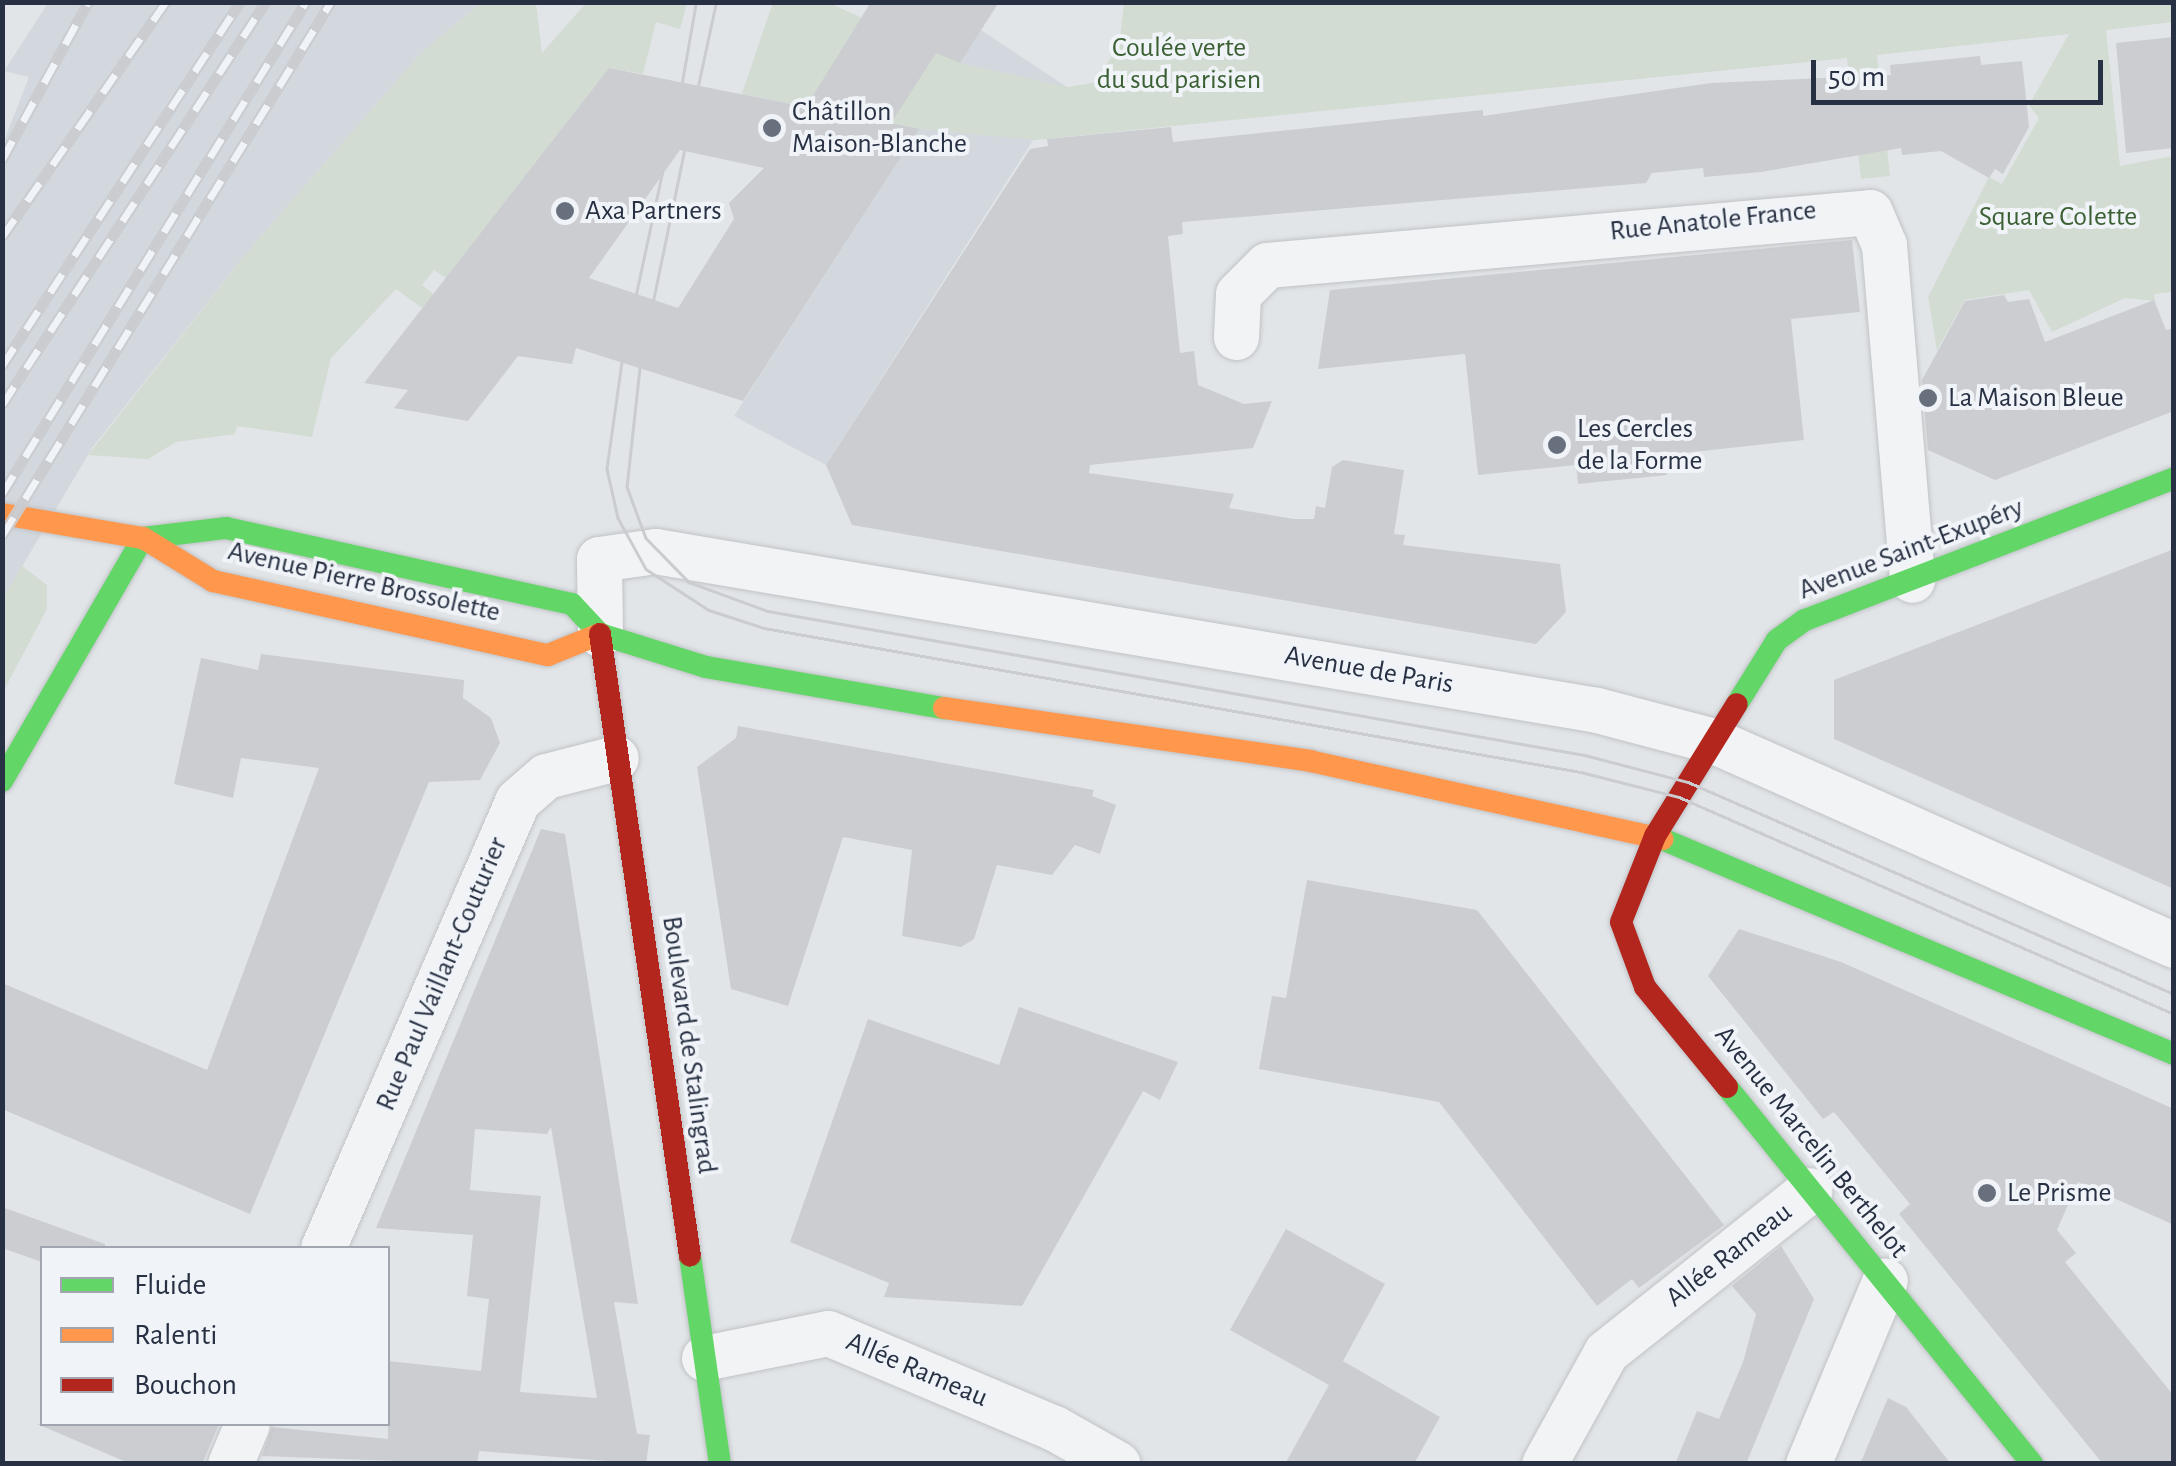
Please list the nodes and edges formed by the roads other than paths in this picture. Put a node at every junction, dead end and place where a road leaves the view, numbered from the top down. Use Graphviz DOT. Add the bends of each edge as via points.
graph roads {
  1 [pos="1236,337"];
  2 [pos="2174,478"];
  3 [pos="2,514"];
  4 [pos="143,538"];
  5 [pos="1912,580"];
  6 [pos="600,634"];
  7 [pos="1714,741"];
  8 [pos="616,758"];
  9 [pos="2,781"];
  10 [pos="1655,836"];
  11 [pos="2174,944"];
  12 [pos="2174,1054"];
  13 [pos="1810,1190"];
  14 [pos="324,1246"];
  15 [pos="1886,1280"];
  16 [pos="704,1358"];
  17 [pos="246,1426"];
  18 [pos="230,1464"];
  19 [pos="720,1464"];
  20 [pos="1118,1464"];
  21 [pos="1544,1464"];
  22 [pos="1808,1464"];
  23 [pos="2032,1464"];
  1 -- 5 [label="street, Rue Anatole France" via="1238,294 1267,265 1858,207 1870,212 1884,245"];
  2 -- 5 [label="main road, Avenue Saint-Exupéry"];
  3 -- 4 [label="main road, Avenue Pierre Brossolette"];
  4 -- 6 [label="main road" via="226,528 385,560 572,604"];
  4 -- 6 [label="main road, Avenue Pierre Brossolette" via="213,580 548,655"];
  4 -- 9 [label="main road"];
  5 -- 7 [label="main road, Avenue Saint-Exupéry" via="1805,620 1777,640"];
  6 -- 7 [label="street, Avenue de Paris" via="599,559 655,552 1578,707"];
  6 -- 8 [label="main road, Boulevard de Stalingrad"];
  6 -- 10 [label="main road" via="706,667 1143,742 1310,761"];
  7 -- 10 [label="main road, Avenue Saint-Exupéry"];
  7 -- 11 [label="street, Avenue de Paris"];
  8 -- 14 [label="street, Rue Paul Vaillant-Couturier" via="546,776 517,802"];
  8 -- 16 [label="main road, Boulevard de Stalingrad"];
  10 -- 12 [label="main road"];
  10 -- 13 [label="main road, Avenue Marcelin Berthelot" via="1621,922 1632,969"];
  13 -- 15 [label="main road, Avenue Marcelin Berthelot"];
  13 -- 21 [label="street, Allée Rameau" via="1606,1352"];
  15 -- 22 [label="street"];
  15 -- 23 [label="main road, Avenue Marcelin Berthelot"];
  16 -- 19 [label="main road, Boulevard de Stalingrad"];
  16 -- 20 [label="street, Allée Rameau" via="828,1333 1054,1428"];
  17 -- 18 [label="street"];
}
